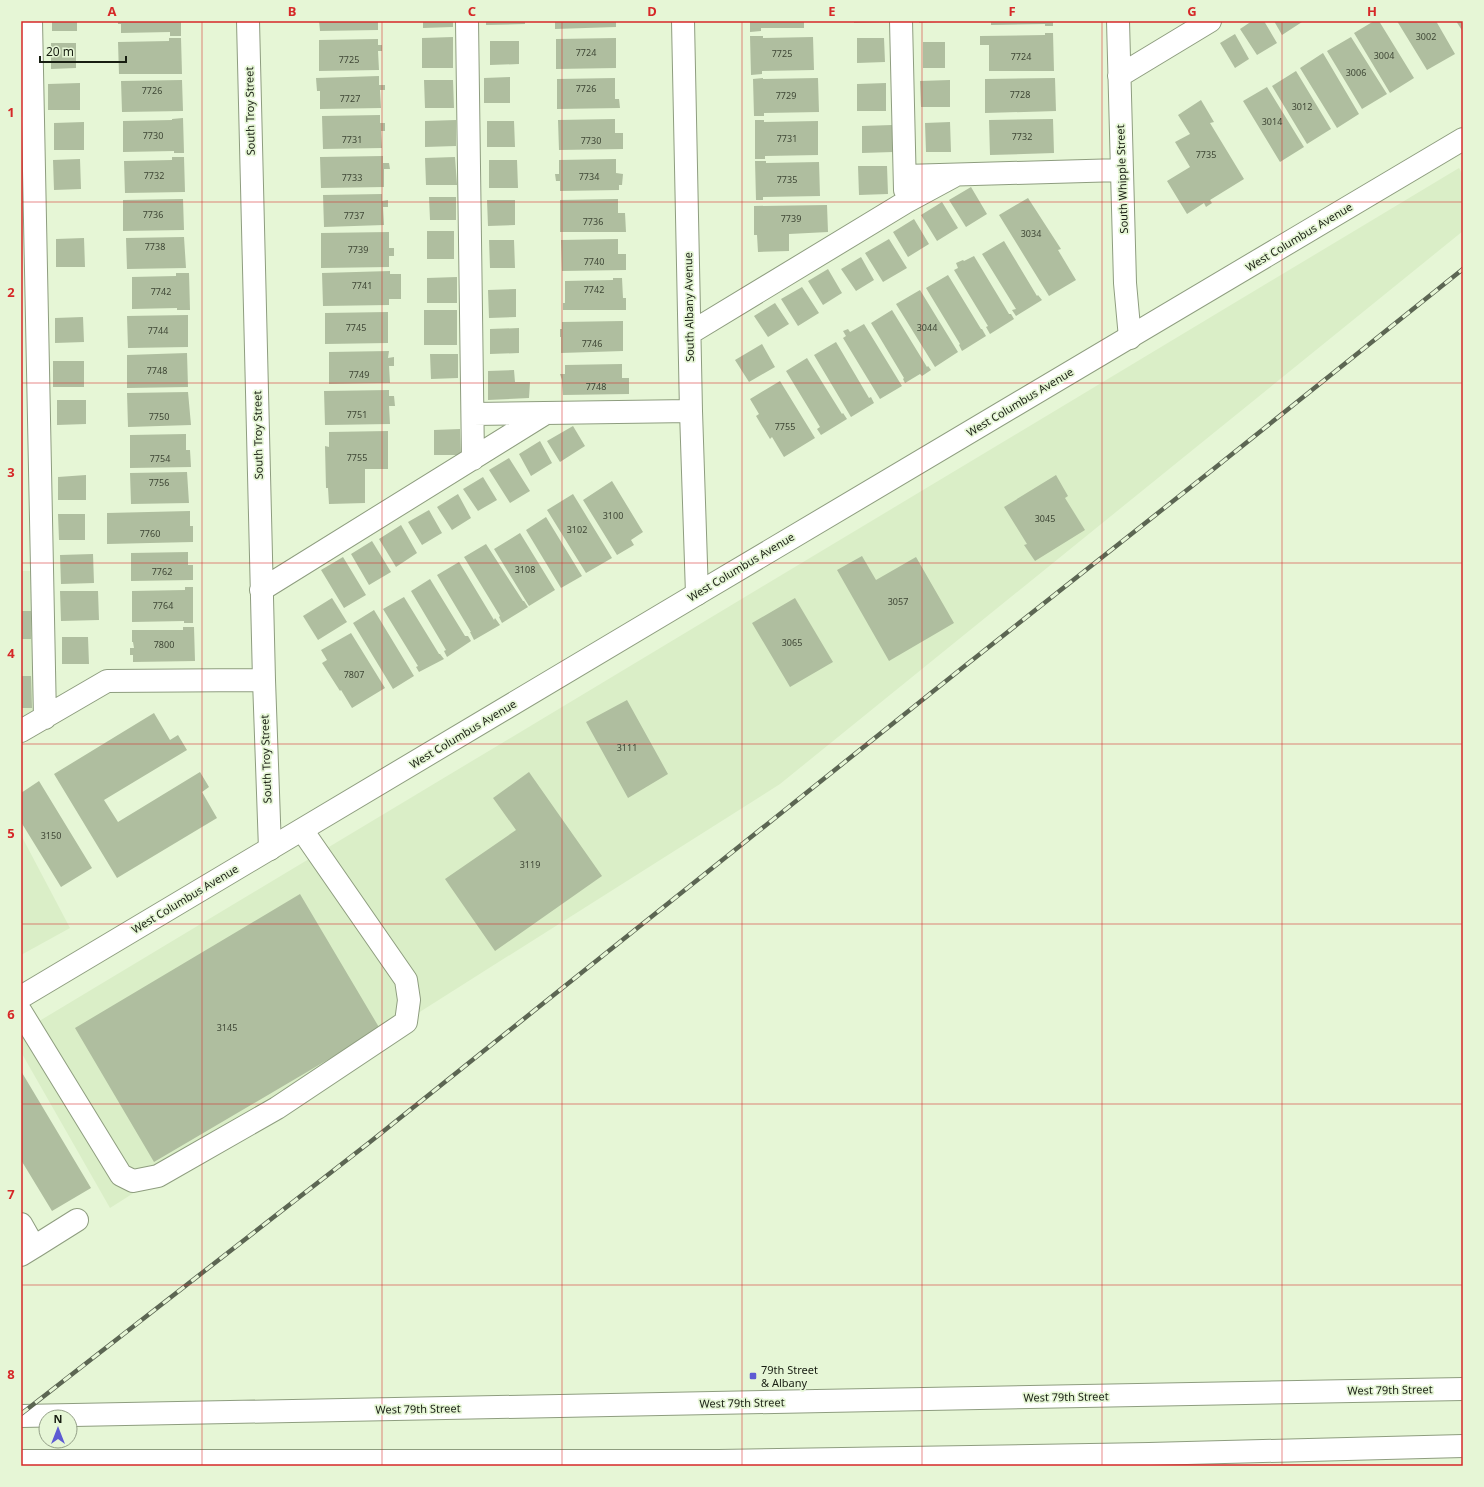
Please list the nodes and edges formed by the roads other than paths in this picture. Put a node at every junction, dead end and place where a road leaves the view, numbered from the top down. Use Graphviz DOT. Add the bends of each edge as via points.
graph roads {
  1 [pos="31,21"];
  2 [pos="248,21"];
  3 [pos="467,21"];
  4 [pos="683,21"];
  5 [pos="901,21"];
  6 [pos="1118,21"];
  7 [pos="1210,21"];
  8 [pos="1119,76"];
  9 [pos="1463,139"];
  10 [pos="1121,170"];
  11 [pos="956,175"];
  12 [pos="905,176"];
  13 [pos="906,202"];
  14 [pos="690,333"];
  15 [pos="1130,338"];
  16 [pos="691,411"];
  17 [pos="546,413"];
  18 [pos="473,414"];
  19 [pos="473,459"];
  20 [pos="262,590"];
  21 [pos="697,594"];
  22 [pos="264,680"];
  23 [pos="45,718"];
  24 [pos="21,731"];
  25 [pos="302,830"];
  26 [pos="270,849"];
  27 [pos="21,997"];
  28 [pos="21,1012"];
  29 [pos="78,1220"];
  30 [pos="21,1224"];
  31 [pos="28,1251"];
  32 [pos="1463,1389"];
  33 [pos="21,1416"];
  34 [pos="1463,1446"];
  35 [pos="1150,1460"];
  36 [pos="21,1461"];
  37 [pos="718,1464"];
  1 -- 23 [label="main road"];
  2 -- 20 [label="main road, South Troy Street"];
  3 -- 18 [label="main road"];
  4 -- 14 [label="main road, South Albany Avenue"];
  5 -- 12 [label="main road"];
  6 -- 8 [label="main road, South Whipple Street"];
  7 -- 8 [label="main road"];
  8 -- 10 [label="main road, South Whipple Street"];
  9 -- 15 [label="main road, West Columbus Avenue"];
  10 -- 11 [label="main road"];
  10 -- 15 [label="main road, South Whipple Street" via="1125,283"];
  11 -- 12 [label="main road"];
  11 -- 13 [label="main road"];
  12 -- 13 [label="main road"];
  13 -- 14 [label="main road"];
  14 -- 16 [label="main road, South Albany Avenue"];
  15 -- 21 [label="main road, West Columbus Avenue"];
  16 -- 17 [label="main road"];
  16 -- 21 [label="main road, South Albany Avenue"];
  17 -- 18 [label="main road"];
  17 -- 19 [label="main road"];
  18 -- 19 [label="main road"];
  19 -- 20 [label="main road"];
  20 -- 22 [label="main road, South Troy Street"];
  21 -- 25 [label="main road, West Columbus Avenue"];
  22 -- 23 [label="main road" via="107,681"];
  22 -- 26 [label="main road, South Troy Street"];
  23 -- 24 [label="main road"];
  25 -- 26 [label="main road, West Columbus Avenue"];
  25 -- 28 [label="main road" via="406,980 409,1000 406,1022 277,1108 158,1176 133,1181 121,1175"];
  26 -- 27 [label="main road, West Columbus Avenue"];
  29 -- 31 [label="main road"];
  30 -- 31 [label="main road"];
  32 -- 33 [label="main road, West 79th Street"];
  34 -- 35 [label="main road"];
  35 -- 37 [label="main road"];
  36 -- 37 [label="main road"];
}
